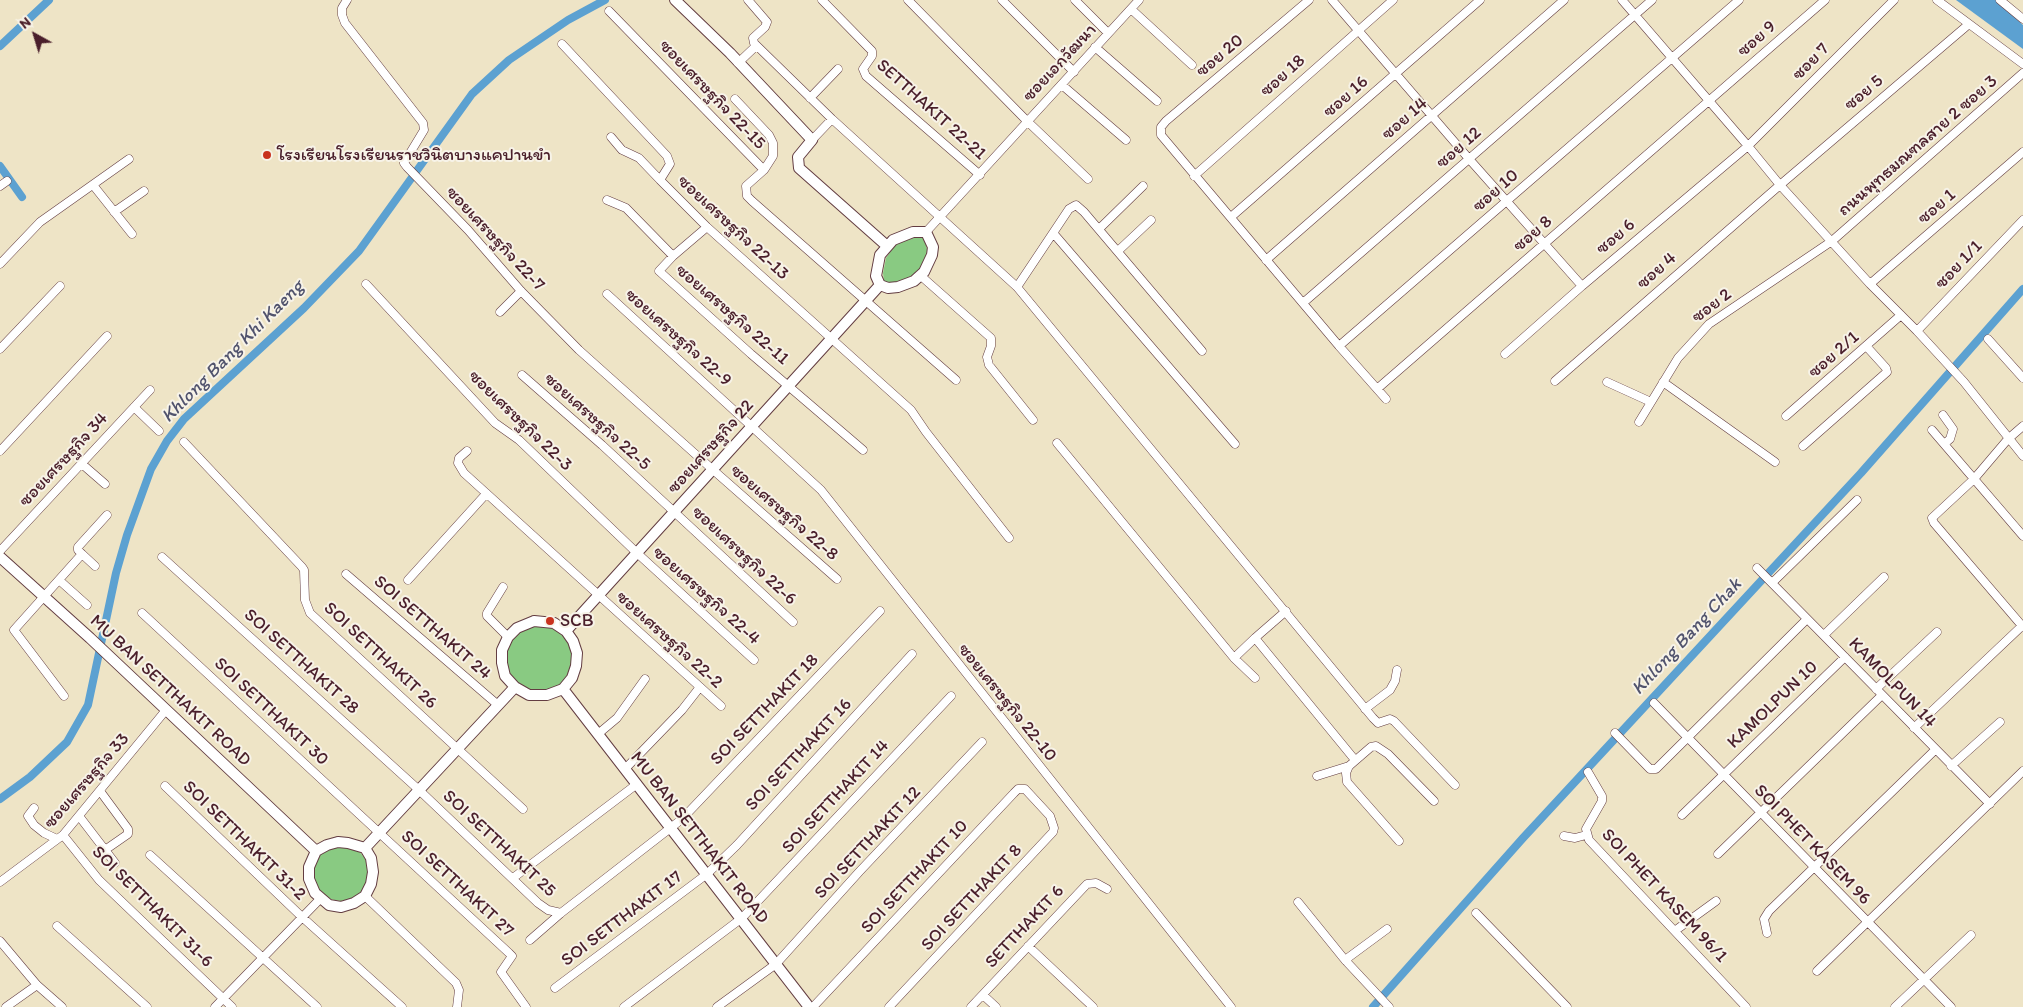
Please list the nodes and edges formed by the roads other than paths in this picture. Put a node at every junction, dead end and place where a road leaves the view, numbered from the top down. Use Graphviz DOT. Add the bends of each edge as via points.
graph roads {
  1 [pos="347,0"];
  2 [pos="675,0"];
  3 [pos="748,0"];
  4 [pos="822,0"];
  5 [pos="908,0"];
  6 [pos="1002,0"];
  7 [pos="1075,0"];
  8 [pos="1309,0"];
  9 [pos="1332,0"];
  10 [pos="1393,0"];
  11 [pos="1480,0"];
  12 [pos="1564,0"];
  13 [pos="1622,0"];
  14 [pos="1652,0"];
  15 [pos="1739,0"];
  16 [pos="1825,0"];
  17 [pos="1894,0"];
  18 [pos="1937,0"];
  19 [pos="2001,0"];
  20 [pos="1134,3"];
  21 [pos="609,11"];
  22 [pos="1635,15"];
  23 [pos="2023,19"];
  24 [pos="1969,24"];
  25 [pos="1358,29"];
  26 [pos="1108,33"];
  27 [pos="562,44"];
  28 [pos="756,46"];
  29 [pos="1095,47"];
  30 [pos="1672,58"];
  31 [pos="738,63"];
  32 [pos="2023,64"];
  33 [pos="1192,65"];
  34 [pos="838,70"];
  35 [pos="1074,72"];
  36 [pos="1396,73"];
  37 [pos="2023,73"];
  38 [pos="1062,85"];
  39 [pos="810,98"];
  40 [pos="735,99"];
  41 [pos="1708,100"];
  42 [pos="1157,101"];
  43 [pos="1433,115"];
  44 [pos="832,119"];
  45 [pos="1027,121"];
  46 [pos="611,137"];
  47 [pos="812,140"];
  48 [pos="1126,140"];
  49 [pos="1748,146"];
  50 [pos="2023,152"];
  51 [pos="129,159"];
  52 [pos="1470,160"];
  53 [pos="764,170"];
  54 [pos="980,175"];
  55 [pos="1194,176"];
  56 [pos="1088,179"];
  57 [pos="660,180"];
  58 [pos="7,181"];
  59 [pos="93,185"];
  60 [pos="1780,185"];
  61 [pos="0,186"];
  62 [pos="1143,186"];
  63 [pos="144,191"];
  64 [pos="607,200"];
  65 [pos="1507,201"];
  66 [pos="114,212"];
  67 [pos="1231,217"];
  68 [pos="940,218"];
  69 [pos="1151,220"];
  70 [pos="2023,220"];
  71 [pos="707,227"];
  72 [pos="1099,229"];
  73 [pos="926,232"];
  74 [pos="132,234"];
  75 [pos="1054,234"];
  76 [pos="1832,241"];
  77 [pos="1545,244"];
  78 [pos="887,246"];
  79 [pos="1118,251"];
  80 [pos="673,256"];
  81 [pos="1266,260"];
  82 [pos="0,264"];
  83 [pos="921,276"];
  84 [pos="366,284"];
  85 [pos="1870,284"];
  86 [pos="880,285"];
  87 [pos="60,286"];
  88 [pos="1582,286"];
  89 [pos="1018,287"];
  90 [pos="521,291"];
  91 [pos="607,294"];
  92 [pos="866,300"];
  93 [pos="1302,303"];
  94 [pos="500,312"];
  95 [pos="1901,315"];
  96 [pos="1917,331"];
  97 [pos="107,336"];
  98 [pos="831,339"];
  99 [pos="1988,339"];
  100 [pos="1339,346"];
  101 [pos="1867,347"];
  102 [pos="0,349"];
  103 [pos="1202,351"];
  104 [pos="1505,354"];
  105 [pos="522,376"];
  106 [pos="2023,378"];
  107 [pos="956,380"];
  108 [pos="1555,381"];
  109 [pos="1606,382"];
  110 [pos="1663,382"];
  111 [pos="789,385"];
  112 [pos="1376,388"];
  113 [pos="150,390"];
  114 [pos="1386,398"];
  115 [pos="1651,402"];
  116 [pos="134,407"];
  117 [pos="1786,416"];
  118 [pos="1943,416"];
  119 [pos="1033,420"];
  120 [pos="1639,422"];
  121 [pos="752,425"];
  122 [pos="2023,426"];
  123 [pos="1932,430"];
  124 [pos="159,431"];
  125 [pos="2008,439"];
  126 [pos="184,442"];
  127 [pos="1057,443"];
  128 [pos="1235,444"];
  129 [pos="1944,444"];
  130 [pos="1803,446"];
  131 [pos="863,450"];
  132 [pos="0,451"];
  133 [pos="467,451"];
  134 [pos="2023,456"];
  135 [pos="1775,462"];
  136 [pos="82,464"];
  137 [pos="712,469"];
  138 [pos="1974,479"];
  139 [pos="105,484"];
  140 [pos="486,494"];
  141 [pos="1857,500"];
  142 [pos="674,512"];
  143 [pos="107,515"];
  144 [pos="2023,536"];
  145 [pos="1009,538"];
  146 [pos="0,551"];
  147 [pos="637,553"];
  148 [pos="82,554"];
  149 [pos="0,557"];
  150 [pos="162,557"];
  151 [pos="95,566"];
  152 [pos="1757,568"];
  153 [pos="346,574"];
  154 [pos="1884,577"];
  155 [pos="837,579"];
  156 [pos="59,580"];
  157 [pos="408,580"];
  158 [pos="1772,583"];
  159 [pos="503,587"];
  160 [pos="44,596"];
  161 [pos="598,596"];
  162 [pos="87,605"];
  163 [pos="880,611"];
  164 [pos="1286,611"];
  165 [pos="142,613"];
  166 [pos="1807,619"];
  167 [pos="794,622"];
  168 [pos="2023,626"];
  169 [pos="566,631"];
  170 [pos="1937,632"];
  171 [pos="1824,635"];
  172 [pos="508,637"];
  173 [pos="1255,638"];
  174 [pos="912,654"];
  175 [pos="1845,657"];
  176 [pos="1234,658"];
  177 [pos="754,660"];
  178 [pos="1397,670"];
  179 [pos="1255,678"];
  180 [pos="645,679"];
  181 [pos="515,687"];
  182 [pos="700,687"];
  183 [pos="1876,689"];
  184 [pos="563,690"];
  185 [pos="1882,695"];
  186 [pos="64,696"];
  187 [pos="951,696"];
  188 [pos="1654,703"];
  189 [pos="498,705"];
  190 [pos="721,706"];
  191 [pos="1365,709"];
  192 [pos="166,710"];
  193 [pos="2000,722"];
  194 [pos="1914,728"];
  195 [pos="1616,733"];
  196 [pos="598,734"];
  197 [pos="1686,738"];
  198 [pos="982,742"];
  199 [pos="458,749"];
  200 [pos="1935,750"];
  201 [pos="1352,763"];
  202 [pos="1951,766"];
  203 [pos="625,769"];
  204 [pos="2023,771"];
  205 [pos="1588,772"];
  206 [pos="1723,775"];
  207 [pos="1318,776"];
  208 [pos="637,784"];
  209 [pos="1455,785"];
  210 [pos="165,786"];
  211 [pos="419,790"];
  212 [pos="100,791"];
  213 [pos="1434,801"];
  214 [pos="1990,804"];
  215 [pos="1041,805"];
  216 [pos="34,808"];
  217 [pos="523,809"];
  218 [pos="1759,813"];
  219 [pos="1682,815"];
  220 [pos="78,816"];
  221 [pos="671,829"];
  222 [pos="380,832"];
  223 [pos="1586,835"];
  224 [pos="1564,836"];
  225 [pos="60,837"];
  226 [pos="1399,841"];
  227 [pos="365,848"];
  228 [pos="105,850"];
  229 [pos="316,851"];
  230 [pos="150,854"];
  231 [pos="1718,854"];
  232 [pos="115,863"];
  233 [pos="1814,868"];
  234 [pos="707,874"];
  235 [pos="513,878"];
  236 [pos="0,882"];
  237 [pos="1107,889"];
  238 [pos="365,896"];
  239 [pos="320,899"];
  240 [pos="1716,901"];
  241 [pos="1298,902"];
  242 [pos="1476,912"];
  243 [pos="561,913"];
  244 [pos="302,917"];
  245 [pos="742,918"];
  246 [pos="1868,923"];
  247 [pos="57,926"];
  248 [pos="1387,928"];
  249 [pos="1676,930"];
  250 [pos="1767,933"];
  251 [pos="1971,935"];
  252 [pos="530,940"];
  253 [pos="0,941"];
  254 [pos="1028,946"];
  255 [pos="262,956"];
  256 [pos="1345,960"];
  257 [pos="776,964"];
  258 [pos="1818,972"];
  259 [pos="1924,980"];
  260 [pos="37,985"];
  261 [pos="555,988"];
  262 [pos="983,995"];
  263 [pos="223,998"];
  264 [pos="6,1007"];
  265 [pos="62,1007"];
  266 [pos="147,1007"];
  267 [pos="215,1007"];
  268 [pos="232,1007"];
  269 [pos="317,1007"];
  270 [pos="402,1007"];
  271 [pos="456,1007"];
  272 [pos="526,1007"];
  273 [pos="624,1007"];
  274 [pos="717,1007"];
  275 [pos="811,1007"];
  276 [pos="890,1007"];
  277 [pos="971,1007"];
  278 [pos="996,1007"];
  279 [pos="1093,1007"];
  280 [pos="1231,1007"];
  281 [pos="1389,1007"];
  282 [pos="1567,1007"];
  283 [pos="1746,1007"];
  284 [pos="1895,1007"];
  285 [pos="1951,1007"];
  1 -- 90 [label="street, ซอยเศรษฐกิจ 22-7" via="342,8 345,23 423,123 424,130 404,163 406,167"];
  2 -- 31 [label="street"];
  3 -- 28 [label="street" via="767,22 753,38"];
  4 -- 54 [label="street, SETTHAKIT 22-21" via="872,52 862,69 866,76"];
  5 -- 45 [label="street"];
  6 -- 35 [label="street"];
  7 -- 26 [label="street"];
  8 -- 55 [label="street, ซอย 20" via="1166,121 1160,130 1163,139"];
  9 -- 25 [label="street"];
  10 -- 25 [label="street, ซอย 18"];
  11 -- 36 [label="street, ซอย 16"];
  12 -- 43 [label="street, ซอย 14"];
  13 -- 22 [label="street"];
  14 -- 22 [label="street, ซอย 12"];
  15 -- 30 [label="street, ซอย 10"];
  16 -- 41 [label="street, ซอย 9"];
  17 -- 49 [label="street, ซอย 7"];
  18 -- 24 [label="street"];
  19 -- 23 [label="street"];
  20 -- 26 [label="street, ซอยเอกวัฒนา"];
  20 -- 33 [label="street"];
  21 -- 53 [label="street, ซอยเศรษฐกิจ 22-15"];
  22 -- 30 [label="street"];
  22 -- 52 [label="street, ซอย 12"];
  24 -- 32 [label="street"];
  24 -- 60 [label="street, ซอย 5"];
  25 -- 36 [label="street"];
  25 -- 55 [label="street, ซอย 18"];
  26 -- 29 [label="street, ซอยเอกวัฒนา"];
  27 -- 57 [label="street, ซอยเศรษฐกิจ 22-13" via="667,156 670,164"];
  28 -- 31 [label="street"];
  28 -- 39 [label="street"];
  29 -- 35 [label="street, ซอยเอกวัฒนา"];
  29 -- 42 [label="street"];
  30 -- 41 [label="street"];
  30 -- 65 [label="street, ซอย 10"];
  31 -- 47 [label="street"];
  34 -- 39 [label="street"];
  35 -- 38 [label="street, ซอยเอกวัฒนา"];
  36 -- 43 [label="street"];
  36 -- 67 [label="street, ซอย 16"];
  37 -- 76 [label="street, ถนนพุทธมณฑลสาย 2 ซอย 3"];
  38 -- 45 [label="street, ซอยเอกวัฒนา"];
  38 -- 48 [label="street"];
  39 -- 44 [label="street"];
  40 -- 53 [label="street" via="773,143 773,156"];
  41 -- 49 [label="street"];
  41 -- 77 [label="street, ซอย 8"];
  43 -- 52 [label="street"];
  43 -- 81 [label="street, ซอย 14"];
  44 -- 47 [label="street"];
  44 -- 68 [label="street"];
  45 -- 54 [label="street, ซอยเอกวัฒนา"];
  45 -- 56 [label="street"];
  46 -- 57 [label="street" via="622,150 638,158"];
  47 -- 78 [label="street" via="798,157 799,168"];
  49 -- 60 [label="street"];
  49 -- 88 [label="street, ซอย 6"];
  50 -- 85 [label="street, ซอย 1"];
  51 -- 59 [label="street"];
  52 -- 65 [label="street"];
  52 -- 93 [label="street, ซอย 12"];
  53 -- 92 [label="street, ซอยเศรษฐกิจ 22-15" via="746,186 747,196"];
  54 -- 68 [label="street"];
  55 -- 67 [label="street"];
  57 -- 71 [label="street, ซอยเศรษฐกิจ 22-13"];
  58 -- 61 [label="street"];
  59 -- 66 [label="street"];
  59 -- 82 [label="street" via="40,222"];
  60 -- 76 [label="street"];
  60 -- 108 [label="street, ซอย 4"];
  62 -- 72 [label="street"];
  63 -- 66 [label="street"];
  64 -- 80 [label="street" via="626,208"];
  65 -- 77 [label="street"];
  65 -- 100 [label="street, ซอย 10"];
  66 -- 74 [label="street"];
  67 -- 81 [label="street"];
  68 -- 73 [label="street"];
  68 -- 89 [label="street"];
  69 -- 79 [label="street"];
  70 -- 96 [label="street, ซอย 1/1"];
  71 -- 80 [label="street, ซอยเศรษฐกิจ 22-11"];
  71 -- 98 [label="street, ซอยเศรษฐกิจ 22-13"];
  72 -- 75 [label="street" via="1080,207 1073,205"];
  72 -- 79 [label="street"];
  73 -- 78 [label="street" via="901,236"];
  73 -- 83 [label="street" via="932,255"];
  75 -- 89 [label="street"];
  75 -- 128 [label="street"];
  76 -- 85 [label="street"];
  76 -- 110 [label="street, ซอย 2" via="1709,324 1678,358"];
  77 -- 88 [label="street"];
  77 -- 112 [label="street, ซอย 8"];
  78 -- 86 [label="street" via="876,268"];
  79 -- 103 [label="street"];
  80 -- 111 [label="street, ซอยเศรษฐกิจ 22-11" via="659,271"];
  81 -- 93 [label="street"];
  83 -- 86 [label="street" via="898,287"];
  83 -- 119 [label="street" via="991,338 987,357 989,366"];
  84 -- 147 [label="street, ซอยเศรษฐกิจ 22-3" via="496,423 519,440"];
  85 -- 95 [label="street"];
  86 -- 92 [label="street, ซอยเศรษฐกิจ 22"];
  87 -- 102 [label="street"];
  88 -- 104 [label="street, ซอย 6"];
  89 -- 164 [label="street"];
  90 -- 94 [label="street"];
  90 -- 137 [label="street, ซอยเศรษฐกิจ 22-7" via="579,350"];
  91 -- 121 [label="street, ซอยเศรษฐกิจ 22-9"];
  92 -- 98 [label="street, ซอยเศรษฐกิจ 22"];
  92 -- 107 [label="street"];
  93 -- 100 [label="street"];
  95 -- 96 [label="street"];
  95 -- 101 [label="street, ซอย 2/1"];
  96 -- 125 [label="street" via="1964,382"];
  97 -- 132 [label="street"];
  98 -- 111 [label="street, ซอยเศรษฐกิจ 22"];
  98 -- 145 [label="street, ซอยเศรษฐกิจ 22-13" via="911,410"];
  99 -- 106 [label="street"];
  100 -- 112 [label="street"];
  101 -- 117 [label="street, ซอย 2/1"];
  101 -- 130 [label="street" via="1887,372"];
  105 -- 142 [label="street, ซอยเศรษฐกิจ 22-5" via="602,444"];
  109 -- 115 [label="street"];
  110 -- 115 [label="street, ซอย 2"];
  110 -- 135 [label="street"];
  111 -- 121 [label="street, ซอยเศรษฐกิจ 22"];
  111 -- 131 [label="street"];
  112 -- 114 [label="street"];
  113 -- 116 [label="street, ซอยเศรษฐกิจ 34"];
  115 -- 120 [label="street, ซอย 2"];
  116 -- 124 [label="street"];
  116 -- 136 [label="street, ซอยเศรษฐกิจ 34"];
  118 -- 129 [label="street" via="1952,429 1950,439"];
  121 -- 137 [label="street, ซอยเศรษฐกิจ 22"];
  121 -- 280 [label="street, ซอยเศรษฐกิจ 22-10" via="821,490"];
  122 -- 125 [label="street"];
  123 -- 129 [label="street"];
  125 -- 134 [label="street"];
  125 -- 138 [label="street"];
  126 -- 199 [label="street, SOI SETTHAKIT 26" via="302,567 305,600 310,613"];
  127 -- 176 [label="street"];
  129 -- 138 [label="street"];
  133 -- 140 [label="street, ซอยเศรษฐกิจ 22-2" via="459,458 458,466"];
  136 -- 139 [label="street"];
  136 -- 146 [label="street, ซอยเศรษฐกิจ 34"];
  137 -- 142 [label="street, ซอยเศรษฐกิจ 22"];
  137 -- 155 [label="street, ซอยเศรษฐกิจ 22-8"];
  138 -- 144 [label="street"];
  138 -- 168 [label="street" via="1932,518"];
  140 -- 157 [label="street"];
  140 -- 161 [label="street, ซอยเศรษฐกิจ 22-2"];
  141 -- 158 [label="street"];
  142 -- 147 [label="street, ซอยเศรษฐกิจ 22"];
  142 -- 167 [label="street, ซอยเศรษฐกิจ 22-6"];
  143 -- 148 [label="street" via="78,547"];
  147 -- 161 [label="street, ซอยเศรษฐกิจ 22"];
  147 -- 177 [label="street, ซอยเศรษฐกิจ 22-4"];
  148 -- 151 [label="street"];
  148 -- 156 [label="street"];
  149 -- 160 [label="street, MU BAN SETTHAKIT ROAD"];
  150 -- 211 [label="street, SOI SETTHAKIT 28"];
  152 -- 158 [label="street, KAMOLPUN 14"];
  153 -- 189 [label="street, SOI SETTHAKIT 24"];
  154 -- 171 [label="street"];
  156 -- 160 [label="street"];
  156 -- 162 [label="street"];
  158 -- 166 [label="street, KAMOLPUN 14"];
  159 -- 172 [label="street" via="487,616"];
  160 -- 186 [label="street" via="14,630"];
  160 -- 192 [label="street, MU BAN SETTHAKIT ROAD"];
  161 -- 169 [label="street, ซอยเศรษฐกิจ 22"];
  161 -- 182 [label="street, ซอยเศรษฐกิจ 22-2"];
  163 -- 221 [label="street, SOI SETTHAKIT 18"];
  164 -- 173 [label="street"];
  164 -- 191 [label="street"];
  165 -- 222 [label="street, SOI SETTHAKIT 30"];
  166 -- 171 [label="street, KAMOLPUN 14"];
  166 -- 197 [label="street"];
  168 -- 194 [label="street"];
  169 -- 172 [label="street" via="554,623 534,621 517,628"];
  169 -- 184 [label="street" via="577,653 572,678"];
  170 -- 183 [label="street"];
  171 -- 175 [label="street, KAMOLPUN 14"];
  172 -- 181 [label="street" via="502,650 502,663 506,676"];
  173 -- 176 [label="street"];
  173 -- 201 [label="street"];
  174 -- 234 [label="street, SOI SETTHAKIT 16"];
  175 -- 183 [label="street, KAMOLPUN 14"];
  175 -- 206 [label="street, KAMOLPUN 10"];
  176 -- 179 [label="street"];
  178 -- 191 [label="street" via="1390,690"];
  180 -- 196 [label="street" via="617,718"];
  181 -- 184 [label="street" via="529,695 547,695"];
  181 -- 189 [label="street"];
  182 -- 190 [label="street, ซอยเศรษฐกิจ 22-2"];
  182 -- 203 [label="street"];
  183 -- 185 [label="street, KAMOLPUN 14"];
  184 -- 196 [label="street, MU BAN SETTHAKIT ROAD"];
  185 -- 194 [label="street, KAMOLPUN 14"];
  185 -- 218 [label="street"];
  187 -- 245 [label="street, SOI SETTHAKIT 14"];
  188 -- 197 [label="street, SOI PHET KASEM 96"];
  189 -- 199 [label="street"];
  191 -- 209 [label="street" via="1378,723 1389,719 1394,721"];
  192 -- 212 [label="street, ซอยเศรษฐกิจ 33"];
  192 -- 229 [label="street, MU BAN SETTHAKIT ROAD"];
  193 -- 202 [label="street"];
  194 -- 200 [label="street, KAMOLPUN 14"];
  195 -- 197 [label="street" via="1652,770"];
  196 -- 203 [label="street, MU BAN SETTHAKIT ROAD"];
  197 -- 206 [label="street, SOI PHET KASEM 96"];
  198 -- 257 [label="street, SOI SETTHAKIT 12"];
  199 -- 211 [label="street"];
  199 -- 217 [label="street, SOI SETTHAKIT 26"];
  200 -- 202 [label="street, KAMOLPUN 14"];
  200 -- 233 [label="street"];
  201 -- 207 [label="street"];
  201 -- 213 [label="street" via="1371,747 1381,748"];
  201 -- 226 [label="street" via="1346,773 1347,782"];
  202 -- 214 [label="street, KAMOLPUN 14"];
  203 -- 208 [label="street, MU BAN SETTHAKIT ROAD"];
  204 -- 214 [label="street"];
  205 -- 223 [label="street, SOI PHET KASEM 96/1" via="1602,801 1587,825"];
  206 -- 218 [label="street, SOI PHET KASEM 96"];
  206 -- 219 [label="street, KAMOLPUN 10"];
  208 -- 221 [label="street, MU BAN SETTHAKIT ROAD"];
  208 -- 235 [label="street"];
  210 -- 244 [label="street, SOI SETTHAKIT 31-2"];
  211 -- 222 [label="street"];
  211 -- 235 [label="street, SOI SETTHAKIT 25"];
  212 -- 220 [label="street, ซอยเศรษฐกิจ 33"];
  212 -- 228 [label="street" via="128,829 128,834"];
  214 -- 246 [label="street"];
  215 -- 275 [label="street, SOI SETTHAKIT 10" via="1025,789 1018,789"];
  215 -- 276 [label="street, SOI SETTHAKIT 8" via="1053,823 1049,837"];
  216 -- 225 [label="street" via="28,816 34,825 44,833"];
  218 -- 231 [label="street"];
  218 -- 233 [label="street, SOI PHET KASEM 96"];
  220 -- 225 [label="street, ซอยเศรษฐกิจ 33"];
  220 -- 228 [label="street"];
  221 -- 234 [label="street, MU BAN SETTHAKIT ROAD"];
  221 -- 243 [label="street, SOI SETTHAKIT 18"];
  222 -- 227 [label="street"];
  222 -- 272 [label="street, SOI SETTHAKIT 27" via="510,953 512,956 501,972"];
  223 -- 224 [label="street"];
  223 -- 249 [label="street, SOI PHET KASEM 96/1"];
  225 -- 236 [label="street, ซอยเศรษฐกิจ 33"];
  225 -- 263 [label="street, SOI SETTHAKIT 31-6" via="99,880"];
  227 -- 229 [label="street" via="338,842"];
  227 -- 238 [label="street" via="371,858 373,872"];
  228 -- 232 [label="street"];
  229 -- 239 [label="street" via="309,867 310,879"];
  230 -- 255 [label="street"];
  233 -- 246 [label="street, SOI PHET KASEM 96"];
  233 -- 250 [label="street" via="1766,914"];
  234 -- 245 [label="street, MU BAN SETTHAKIT ROAD"];
  234 -- 261 [label="street, SOI SETTHAKIT 17"];
  235 -- 243 [label="street, SOI SETTHAKIT 25" via="542,907"];
  237 -- 254 [label="street, SETTHAKIT 6" via="1096,883 1087,884"];
  238 -- 239 [label="street" via="342,907 329,905"];
  238 -- 271 [label="street" via="456,982"];
  239 -- 244 [label="street"];
  240 -- 249 [label="street"];
  241 -- 256 [label="street"];
  242 -- 282 [label="street"];
  243 -- 252 [label="street, SOI SETTHAKIT 18"];
  244 -- 255 [label="street"];
  244 -- 270 [label="street, SOI SETTHAKIT 31-2"];
  245 -- 257 [label="street, MU BAN SETTHAKIT ROAD"];
  245 -- 273 [label="street, SOI SETTHAKIT 14"];
  246 -- 258 [label="street"];
  246 -- 259 [label="street, SOI PHET KASEM 96"];
  247 -- 266 [label="street"];
  248 -- 256 [label="street"];
  249 -- 283 [label="street, SOI PHET KASEM 96/1"];
  251 -- 259 [label="street"];
  253 -- 260 [label="street"];
  254 -- 262 [label="street, SETTHAKIT 6"];
  254 -- 279 [label="street"];
  255 -- 263 [label="street"];
  255 -- 269 [label="street"];
  256 -- 281 [label="street"];
  257 -- 274 [label="street, SOI SETTHAKIT 12"];
  257 -- 275 [label="street, MU BAN SETTHAKIT ROAD"];
  259 -- 284 [label="street"];
  259 -- 285 [label="street, SOI PHET KASEM 96"];
  260 -- 264 [label="street"];
  260 -- 265 [label="street"];
  262 -- 277 [label="street, SETTHAKIT 6"];
  262 -- 278 [label="street"];
  263 -- 267 [label="street"];
  263 -- 268 [label="street, SOI SETTHAKIT 31-6"];
}
